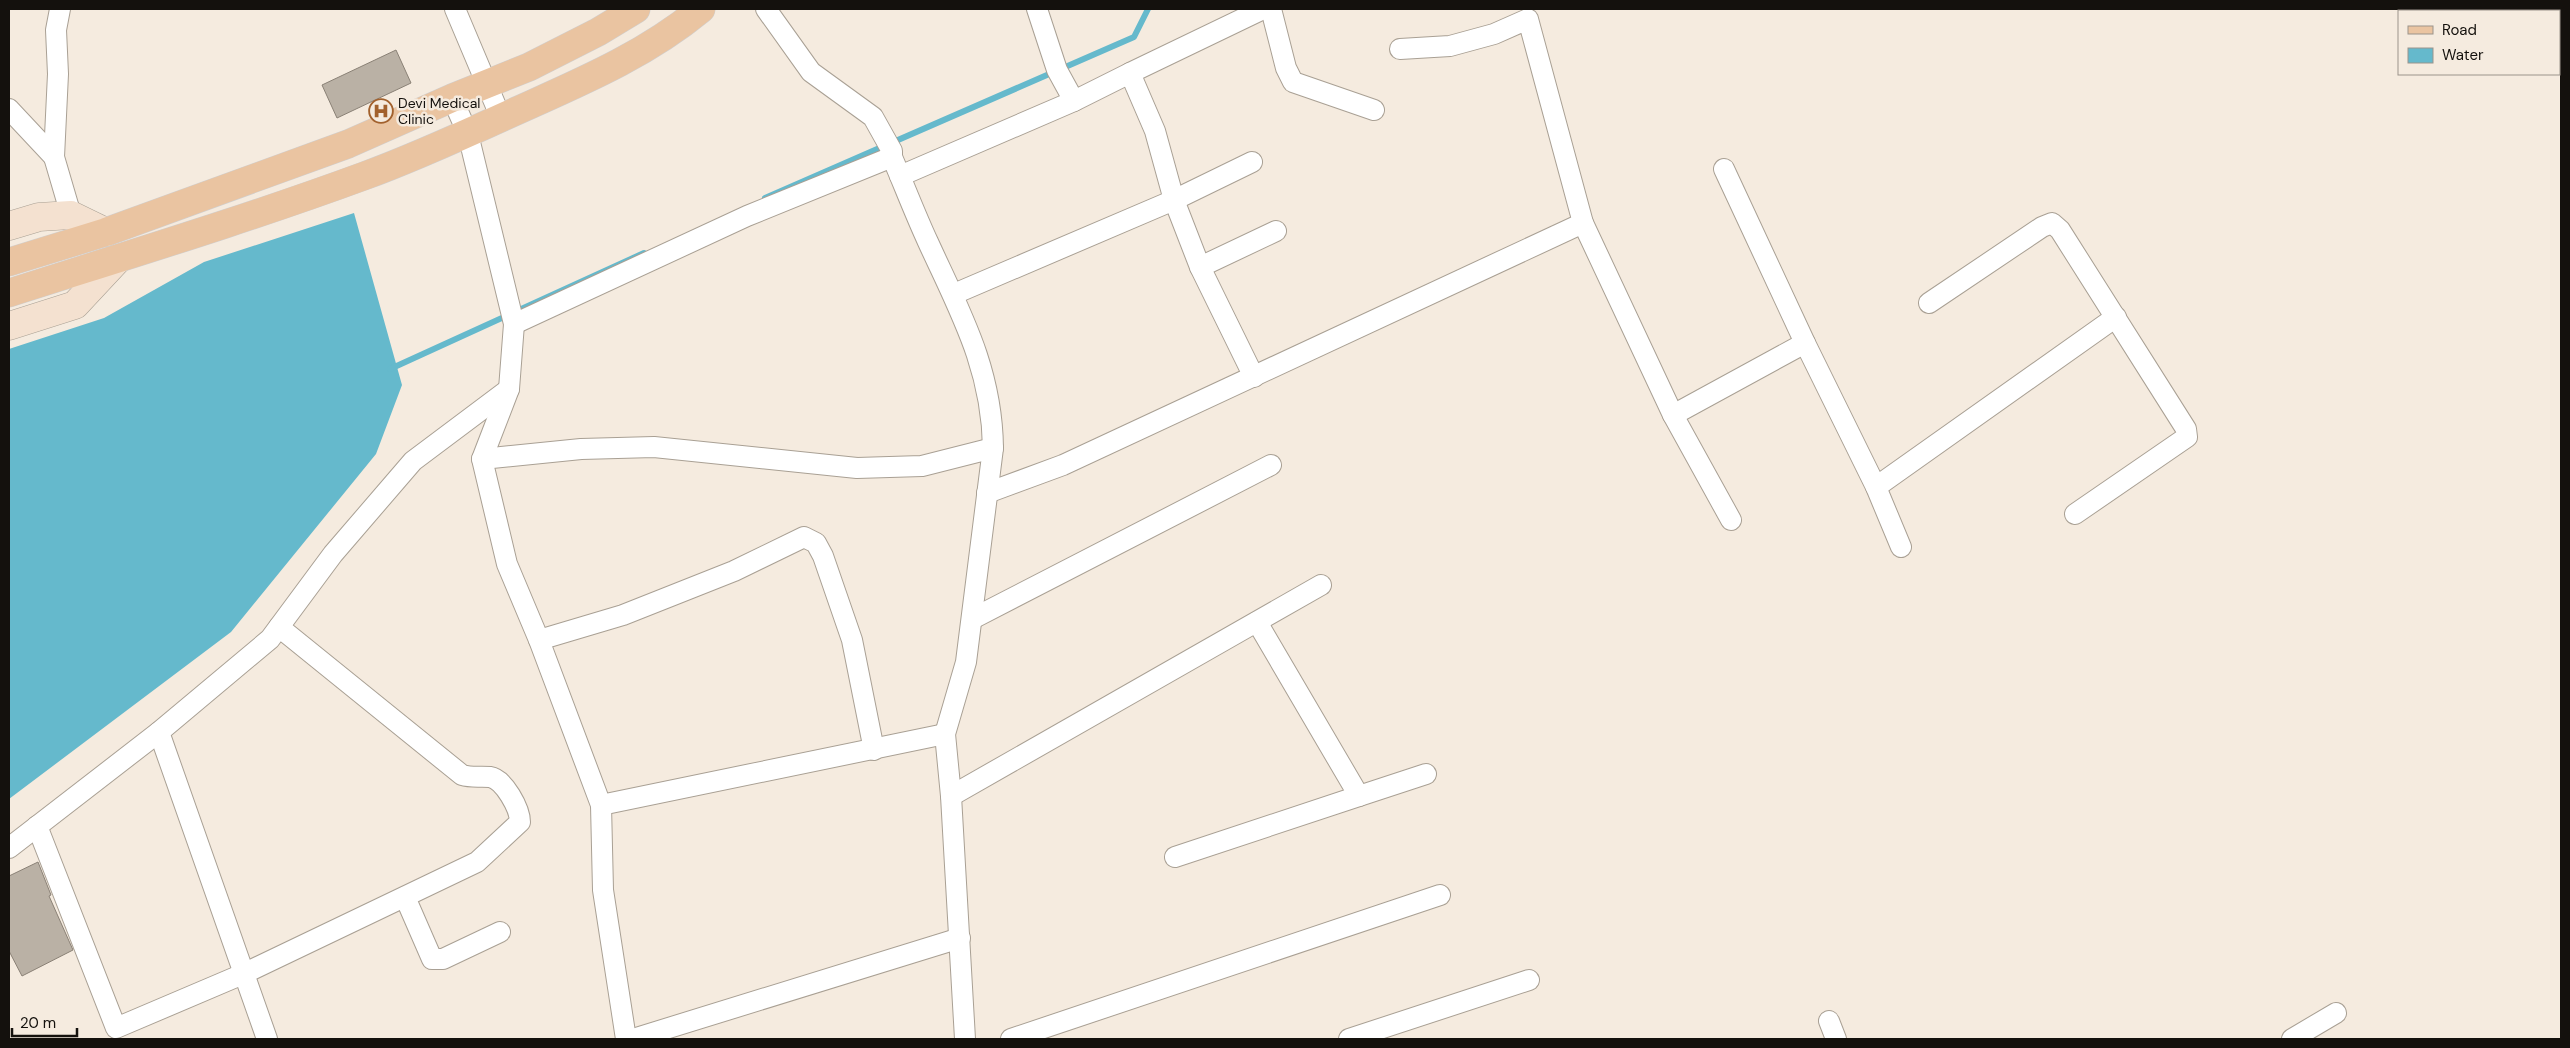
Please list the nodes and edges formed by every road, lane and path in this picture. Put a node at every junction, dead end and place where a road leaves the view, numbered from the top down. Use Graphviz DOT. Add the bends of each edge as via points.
graph roads {
  1 [pos="60,9"];
  2 [pos="455,9"];
  3 [pos="636,9"];
  4 [pos="701,9"];
  5 [pos="766,9"];
  6 [pos="1037,9"];
  7 [pos="1263,9"];
  8 [pos="1270,9"];
  9 [pos="1527,14"];
  10 [pos="1400,49"];
  11 [pos="1130,73"];
  12 [pos="487,84"];
  13 [pos="452,98"];
  14 [pos="1074,101"];
  15 [pos="9,109"];
  16 [pos="1374,110"];
  17 [pos="501,118"];
  18 [pos="468,134"];
  19 [pos="54,157"];
  20 [pos="892,157"];
  21 [pos="1252,162"];
  22 [pos="1724,169"];
  23 [pos="900,176"];
  24 [pos="1174,200"];
  25 [pos="71,215"];
  26 [pos="1583,223"];
  27 [pos="9,226"];
  28 [pos="1276,231"];
  29 [pos="106,232"];
  30 [pos="117,260"];
  31 [pos="9,262"];
  32 [pos="1200,267"];
  33 [pos="9,293"];
  34 [pos="954,294"];
  35 [pos="1929,303"];
  36 [pos="2116,317"];
  37 [pos="514,324"];
  38 [pos="9,326"];
  39 [pos="1806,343"];
  40 [pos="1254,378"];
  41 [pos="509,389"];
  42 [pos="1674,415"];
  43 [pos="993,448"];
  44 [pos="482,459"];
  45 [pos="1271,465"];
  46 [pos="1876,487"];
  47 [pos="987,493"];
  48 [pos="2075,514"];
  49 [pos="1731,520"];
  50 [pos="1901,547"];
  51 [pos="1321,585"];
  52 [pos="972,618"];
  53 [pos="1257,622"];
  54 [pos="279,627"];
  55 [pos="539,640"];
  56 [pos="159,732"];
  57 [pos="945,734"];
  58 [pos="874,750"];
  59 [pos="1426,774"];
  60 [pos="951,796"];
  61 [pos="1359,796"];
  62 [pos="601,805"];
  63 [pos="37,826"];
  64 [pos="9,848"];
  65 [pos="1175,857"];
  66 [pos="1440,895"];
  67 [pos="405,897"];
  68 [pos="500,932"];
  69 [pos="960,938"];
  70 [pos="243,974"];
  71 [pos="1529,980"];
  72 [pos="2336,1012"];
  73 [pos="118,1034"];
  74 [pos="1359,1038"];
  75 [pos="267,1039"];
  76 [pos="626,1039"];
  77 [pos="632,1039"];
  78 [pos="965,1039"];
  79 [pos="1011,1039"];
  80 [pos="2292,1039"];
  1 -- 19 [label="street" via="56,30 58,74"];
  2 -- 12 [label="street"];
  3 -- 12 [label="main road" via="589,37"];
  4 -- 17 [label="main road" via="630,58"];
  5 -- 20 [label="street" via="811,72 873,117 892,151"];
  6 -- 14 [label="street" via="1057,70"];
  7 -- 11 [label="street"];
  8 -- 16 [label="street" via="1293,82"];
  9 -- 10 [label="street" via="1494,34 1450,46"];
  9 -- 26 [label="street"];
  11 -- 14 [label="street"];
  11 -- 24 [label="street" via="1155,131"];
  12 -- 13 [label="main road"];
  12 -- 17 [label="street"];
  13 -- 18 [label="street"];
  13 -- 29 [label="main road" via="348,144"];
  14 -- 23 [label="street"];
  15 -- 19 [label="street"];
  17 -- 18 [label="main road"];
  18 -- 30 [label="main road" via="365,176"];
  18 -- 37 [label="street"];
  19 -- 25 [label="street"];
  20 -- 23 [label="street"];
  20 -- 37 [label="street" via="747,216"];
  21 -- 24 [label="street"];
  22 -- 39 [label="street"];
  23 -- 34 [label="street"];
  24 -- 32 [label="street"];
  24 -- 34 [label="street"];
  25 -- 27 [label="street" via="39,217"];
  25 -- 29 [label="street"];
  26 -- 40 [label="street"];
  26 -- 42 [label="street"];
  28 -- 32 [label="street"];
  29 -- 31 [label="main road"];
  30 -- 33 [label="main road"];
  30 -- 38 [label="street" via="76,305"];
  32 -- 40 [label="street"];
  34 -- 43 [label="street" via="983,371 992,415"];
  35 -- 36 [label="street" via="2052,223 2060,230"];
  36 -- 46 [label="street"];
  36 -- 48 [label="street" via="2186,429 2187,437"];
  37 -- 41 [label="street"];
  39 -- 42 [label="street"];
  39 -- 46 [label="street"];
  40 -- 47 [label="street" via="1063,464"];
  41 -- 44 [label="street"];
  41 -- 54 [label="street" via="414,461 333,554"];
  42 -- 49 [label="street"];
  43 -- 44 [label="street" via="922,466 857,468 654,447 581,449"];
  43 -- 47 [label="street"];
  44 -- 55 [label="street" via="507,564"];
  45 -- 52 [label="street"];
  46 -- 50 [label="street"];
  47 -- 52 [label="street"];
  51 -- 53 [label="street"];
  52 -- 57 [label="street" via="966,662"];
  53 -- 60 [label="street"];
  53 -- 61 [label="street"];
  54 -- 56 [label="street"];
  54 -- 67 [label="street" via="462,775 492,777 499,781 520,812 520,822 477,862"];
  55 -- 58 [label="street" via="623,615 734,571 804,537 816,543 823,556 852,640"];
  55 -- 62 [label="street"];
  56 -- 63 [label="street"];
  56 -- 70 [label="street"];
  57 -- 58 [label="street"];
  57 -- 60 [label="street"];
  58 -- 62 [label="street"];
  59 -- 61 [label="street"];
  60 -- 69 [label="street"];
  61 -- 65 [label="street"];
  62 -- 76 [label="street" via="603,890"];
  63 -- 64 [label="street"];
  63 -- 73 [label="street"];
  66 -- 79 [label="street"];
  67 -- 68 [label="street" via="432,959 443,959"];
  67 -- 70 [label="street"];
  69 -- 77 [label="street"];
  69 -- 78 [label="street"];
  70 -- 73 [label="street"];
  70 -- 75 [label="street"];
  71 -- 74 [label="street"];
  72 -- 80 [label="street"];
}
